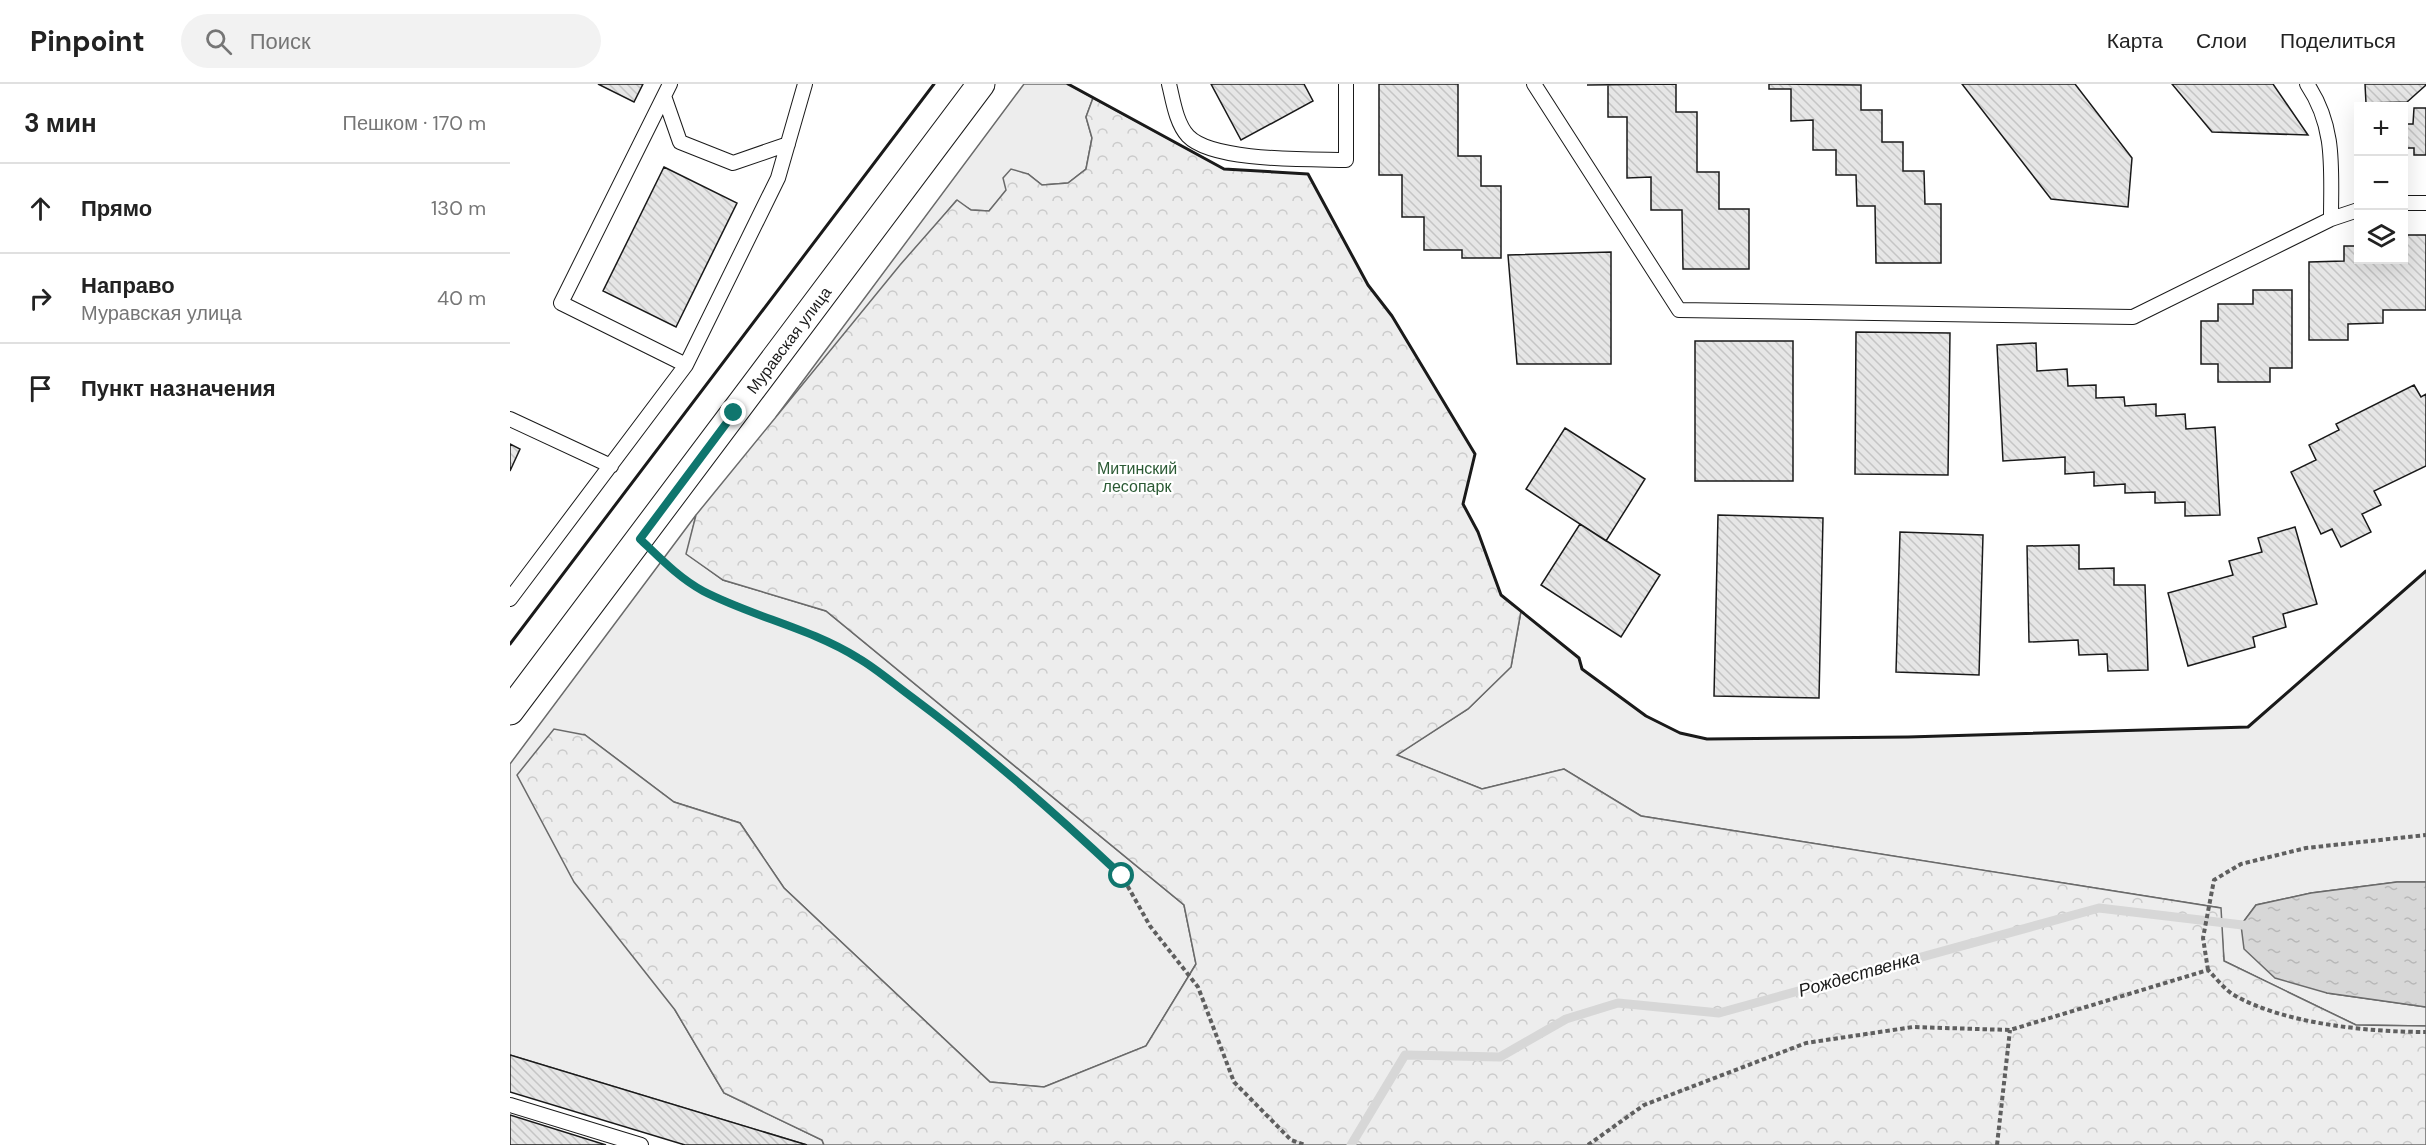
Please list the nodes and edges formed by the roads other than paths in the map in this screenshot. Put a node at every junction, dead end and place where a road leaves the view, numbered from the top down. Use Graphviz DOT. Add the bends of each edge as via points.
graph roads {
  1 [pos="805,84"];
  2 [pos="981,84"];
  3 [pos="1169,84"];
  4 [pos="1346,84"];
  5 [pos="1534,84"];
  6 [pos="2307,84"];
  7 [pos="667,90"];
  8 [pos="788,144"];
  9 [pos="2408,203"];
  10 [pos="2426,203"];
  11 [pos="2354,211"];
  12 [pos="2331,219"];
  13 [pos="686,366"];
  14 [pos="510,419"];
  15 [pos="611,466"];
  16 [pos="510,599"];
  17 [pos="510,711"];
  18 [pos="510,1105"];
  19 [pos="641,1145"];
  1 -- 8 [label="lane"];
  2 -- 17 [label="street, Муравская улица"];
  3 -- 4 [label="lane" via="1186,135 1199,145 1249,157 1346,160"];
  5 -- 12 [label="lane" via="1679,310 2133,317"];
  6 -- 12 [label="lane" via="2327,123"];
  7 -- 8 [label="lane" via="680,142 733,164"];
  7 -- 13 [label="lane" via="561,303"];
  8 -- 13 [label="lane" via="778,178"];
  9 -- 10 [label="lane"];
  11 -- 12 [label="lane"];
  13 -- 15 [label="lane"];
  14 -- 15 [label="lane"];
  15 -- 16 [label="lane"];
  18 -- 19 [label="lane"];
}
